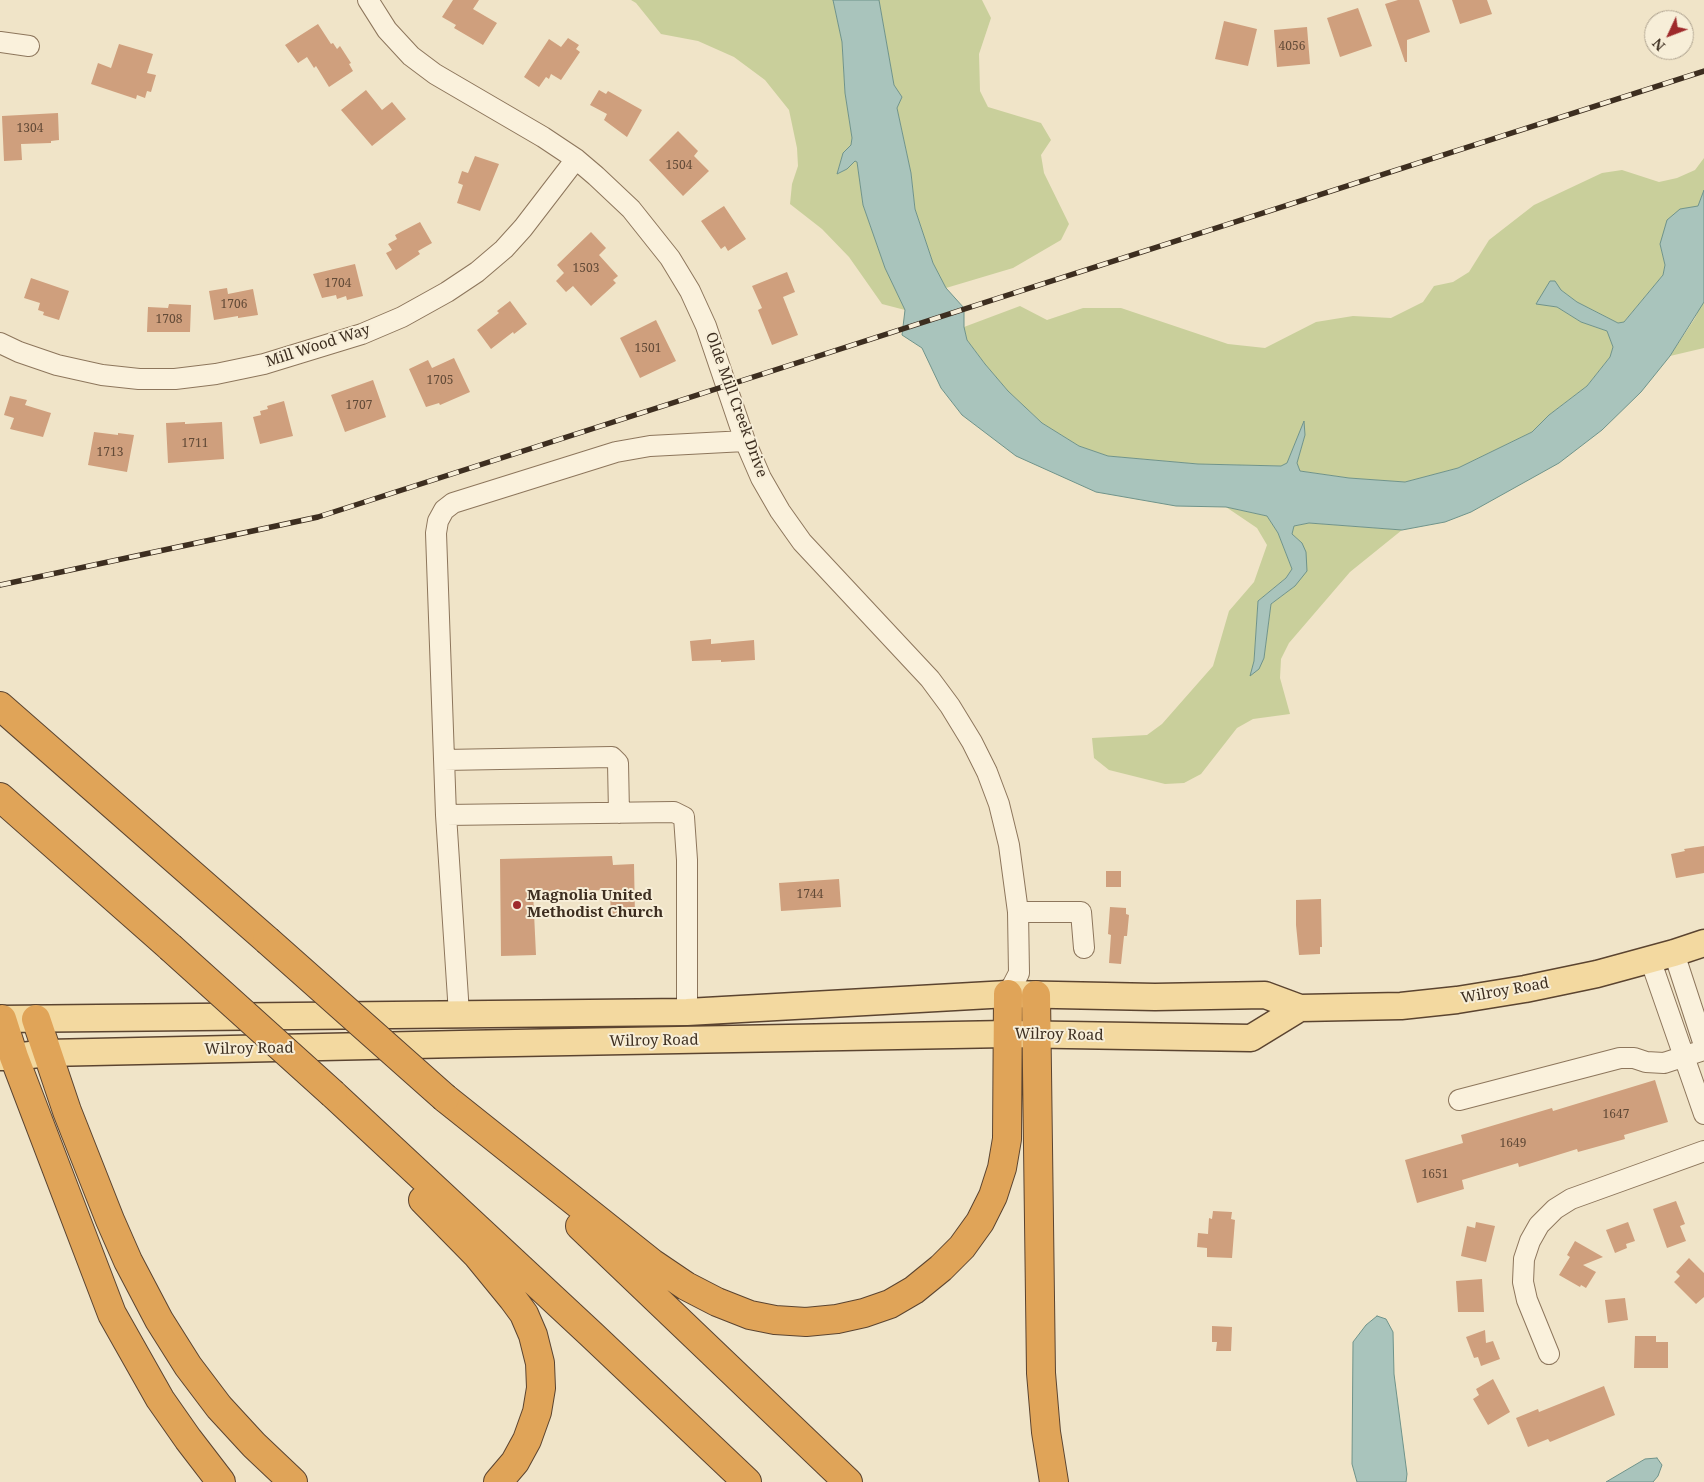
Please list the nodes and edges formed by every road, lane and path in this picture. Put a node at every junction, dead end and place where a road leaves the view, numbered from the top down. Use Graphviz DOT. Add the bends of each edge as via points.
graph roads {
  1 [pos="368,0"];
  2 [pos="0,42"];
  3 [pos="30,46"];
  4 [pos="576,159"];
  5 [pos="0,343"];
  6 [pos="745,441"];
  7 [pos="0,706"];
  8 [pos="444,760"];
  9 [pos="0,797"];
  10 [pos="620,813"];
  11 [pos="446,815"];
  12 [pos="1018,912"];
  13 [pos="1704,943"];
  14 [pos="1084,948"];
  15 [pos="1662,956"];
  16 [pos="1013,984"];
  17 [pos="1036,995"];
  18 [pos="1300,1008"];
  19 [pos="687,1012"];
  20 [pos="459,1014"];
  21 [pos="36,1019"];
  22 [pos="1,1020"];
  23 [pos="1007,1034"];
  24 [pos="1036,1035"];
  25 [pos="1704,1045"];
  26 [pos="1704,1050"];
  27 [pos="47,1053"];
  28 [pos="7,1057"];
  29 [pos="1684,1058"];
  30 [pos="333,1094"];
  31 [pos="445,1098"];
  32 [pos="1459,1100"];
  33 [pos="1704,1114"];
  34 [pos="1704,1150"];
  35 [pos="1549,1354"];
  36 [pos="221,1482"];
  37 [pos="293,1482"];
  38 [pos="498,1482"];
  39 [pos="747,1482"];
  40 [pos="848,1482"];
  41 [pos="1054,1482"];
  1 -- 4 [label="street, Olde Mill Creek Drive" via="387,30 435,74"];
  2 -- 3 [label="street"];
  4 -- 5 [label="street, Mill Wood Way" via="523,228 476,272 402,317 362,334 264,364 175,379 102,375 58,365"];
  4 -- 6 [label="street, Olde Mill Creek Drive" via="631,210 670,258 690,291 706,326"];
  6 -- 8 [label="street" via="650,446 616,452 453,503 444,510 436,533"];
  6 -- 12 [label="street, Olde Mill Creek Drive" via="766,487 802,542 930,679 972,742 998,804 1011,853"];
  7 -- 31 [label="highway, bridge"];
  8 -- 10 [label="street" via="612,757 618,763"];
  8 -- 11 [label="street"];
  9 -- 30 [label="highway, bridge"];
  10 -- 11 [label="street"];
  10 -- 19 [label="street" via="674,812 684,817"];
  11 -- 20 [label="street"];
  12 -- 14 [label="street" via="1081,912"];
  12 -- 16 [label="street, Olde Mill Creek Drive"];
  13 -- 15 [label="main road, Wilroy Road"];
  15 -- 18 [label="main road, Wilroy Road" via="1597,974 1456,1000 1401,1006"];
  15 -- 25 [label="street"];
  15 -- 29 [label="street"];
  16 -- 17 [label="main road, Wilroy Road"];
  16 -- 19 [label="main road, Wilroy Road"];
  16 -- 23 [label="highway"];
  17 -- 18 [label="main road, Wilroy Road" via="1155,998 1264,995"];
  17 -- 24 [label="highway"];
  18 -- 24 [label="main road, Wilroy Road" via="1251,1038"];
  19 -- 20 [label="main road, Wilroy Road"];
  20 -- 21 [label="main road, Wilroy Road"];
  21 -- 22 [label="main road, Wilroy Road"];
  21 -- 27 [label="highway"];
  22 -- 28 [label="highway"];
  23 -- 24 [label="main road, Wilroy Road"];
  23 -- 27 [label="main road, Wilroy Road"];
  23 -- 31 [label="highway" via="1007,1139 993,1196 980,1222 941,1268 914,1290 890,1304 836,1319 806,1322 775,1320 717,1302 686,1286 652,1263"];
  24 -- 41 [label="highway" via="1040,1373"];
  26 -- 29 [label="street"];
  27 -- 28 [label="main road, Wilroy Road"];
  27 -- 37 [label="highway" via="110,1220 159,1320 219,1407"];
  28 -- 36 [label="highway" via="112,1314 160,1399"];
  29 -- 32 [label="street" via="1664,1063 1620,1058"];
  29 -- 33 [label="street"];
  30 -- 38 [label="highway" via="372,1144 477,1255 524,1314 534,1335 541,1388 537,1412 528,1440"];
  30 -- 39 [label="highway"];
  31 -- 40 [label="highway"];
  34 -- 35 [label="street" via="1571,1198 1539,1225 1524,1259 1523,1282 1526,1300"];
}
